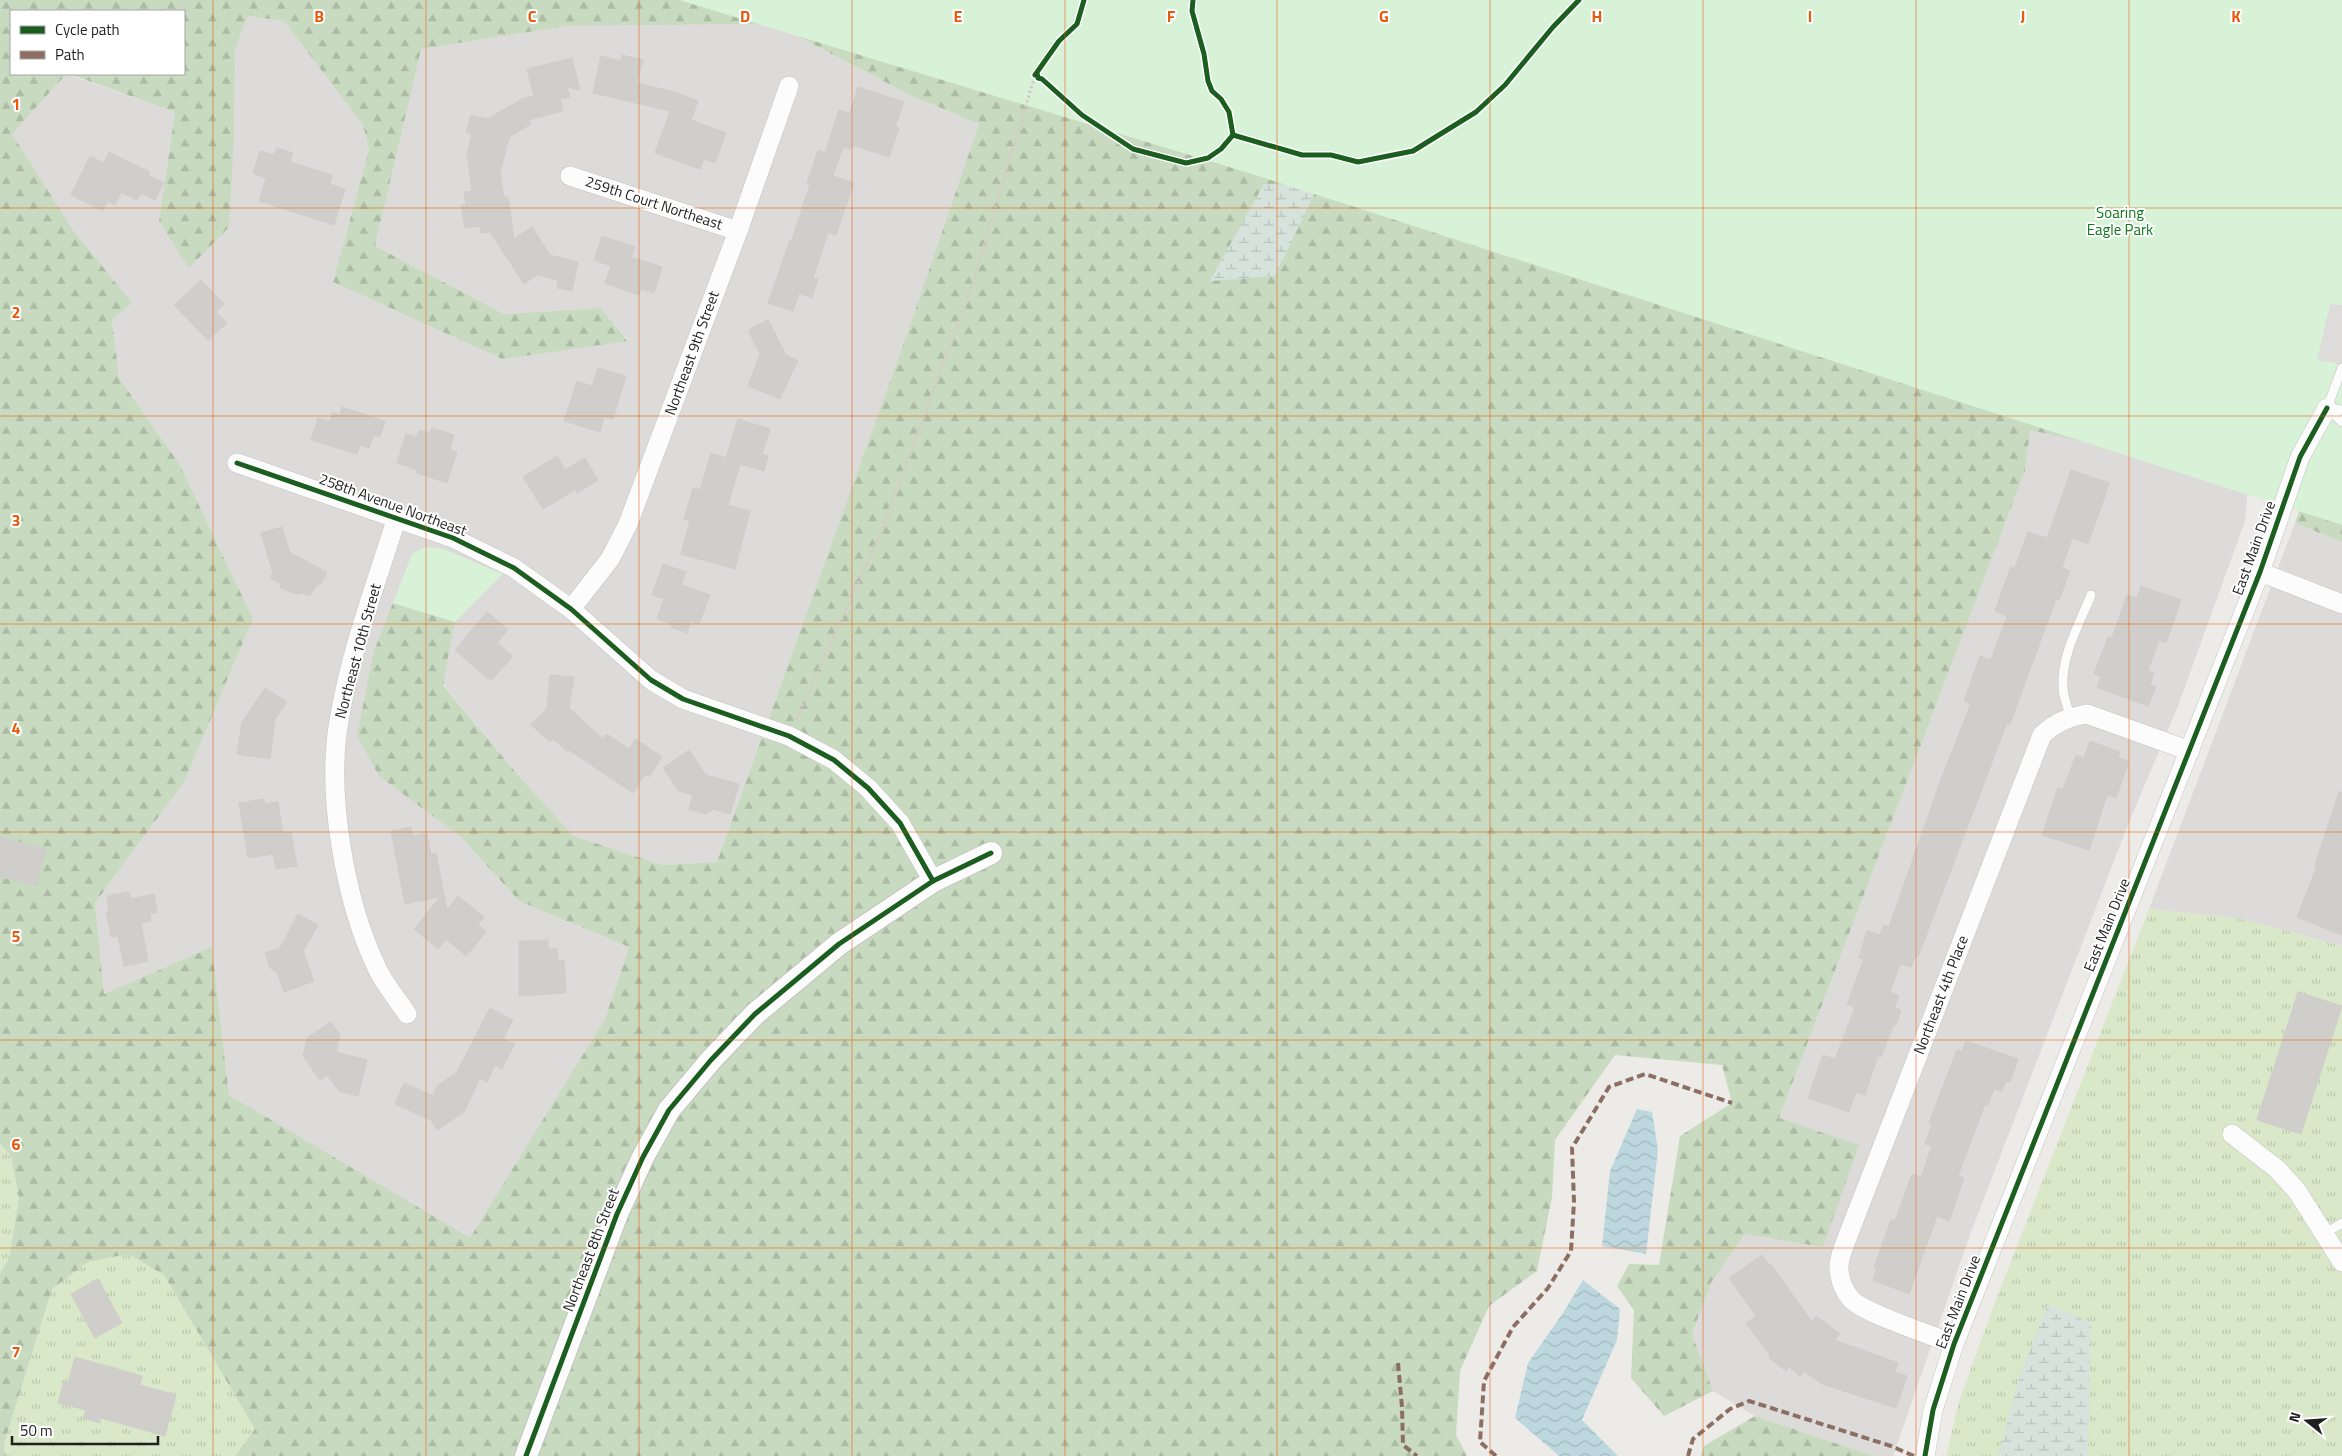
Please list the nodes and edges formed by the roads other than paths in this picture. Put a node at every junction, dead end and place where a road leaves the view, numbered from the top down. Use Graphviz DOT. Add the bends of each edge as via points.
graph roads {
  1 [pos="789,86"];
  2 [pos="570,176"];
  3 [pos="738,231"];
  4 [pos="2342,368"];
  5 [pos="2334,409"];
  6 [pos="2342,422"];
  7 [pos="237,463"];
  8 [pos="397,517"];
  9 [pos="2260,572"];
  10 [pos="2091,594"];
  11 [pos="2342,604"];
  12 [pos="572,609"];
  13 [pos="2070,717"];
  14 [pos="2190,751"];
  15 [pos="991,853"];
  16 [pos="933,881"];
  17 [pos="407,1014"];
  18 [pos="2232,1134"];
  19 [pos="2342,1223"];
  20 [pos="2324,1234"];
  21 [pos="2342,1262"];
  22 [pos="1954,1344"];
  23 [pos="526,1456"];
  24 [pos="1925,1456"];
  1 -- 3 [label="street, Northeast 9th Street"];
  2 -- 3 [label="street, 259th Court Northeast"];
  3 -- 12 [label="street, Northeast 9th Street" via="628,524 610,559"];
  4 -- 5 [label="lane"];
  5 -- 6 [label="lane"];
  5 -- 9 [label="street, East Main Drive" via="2300,456"];
  7 -- 8 [label="street, 258th Avenue Northeast"];
  8 -- 12 [label="street, 258th Avenue Northeast" via="453,538 514,568"];
  8 -- 17 [label="street, Northeast 10th Street" via="355,652 338,722 335,775 341,847 359,926 376,968"];
  9 -- 11 [label="street"];
  9 -- 14 [label="street, East Main Drive"];
  10 -- 13 [label="lane" via="2065,659 2063,688"];
  12 -- 16 [label="street, 258th Avenue Northeast" via="651,680 683,699 789,736 834,760 868,788 900,823"];
  13 -- 14 [label="street, Northeast 4th Place" via="2087,714"];
  13 -- 22 [label="street, Northeast 4th Place" via="2042,735 1842,1252 1839,1269 1842,1285 1851,1299 1868,1310"];
  14 -- 22 [label="street, East Main Drive"];
  15 -- 16 [label="street, Northeast 8th Street"];
  16 -- 23 [label="street, Northeast 8th Street" via="839,944 755,1014 669,1110 617,1214"];
  18 -- 20 [label="street" via="2277,1169 2297,1191"];
  19 -- 20 [label="lane"];
  20 -- 21 [label="street"];
  22 -- 24 [label="street, East Main Drive" via="1933,1410"];
}
